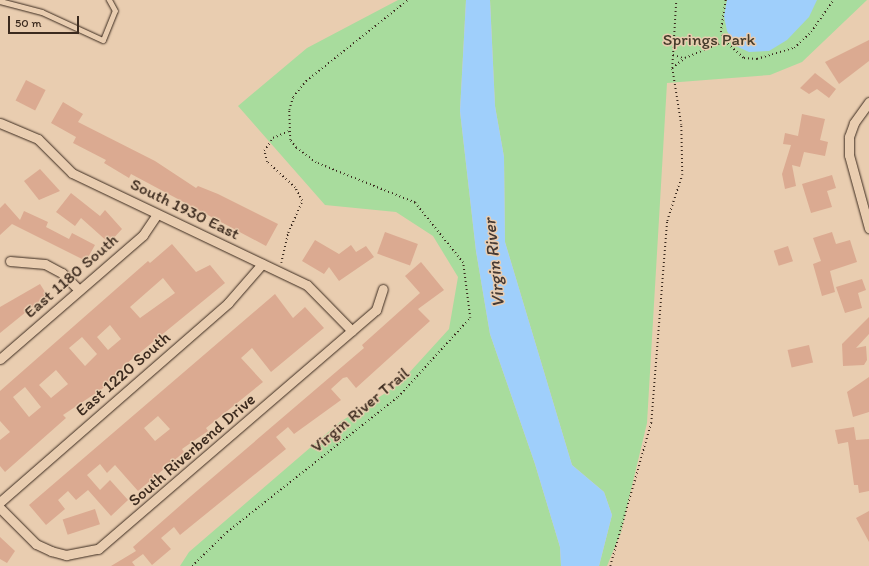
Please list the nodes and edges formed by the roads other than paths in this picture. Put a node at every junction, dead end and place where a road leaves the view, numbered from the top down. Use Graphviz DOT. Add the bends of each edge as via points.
graph roads {
  1 [pos="109,0"];
  2 [pos="0,1"];
  3 [pos="869,102"];
  4 [pos="0,123"];
  5 [pos="157,214"];
  6 [pos="869,228"];
  7 [pos="10,262"];
  8 [pos="262,264"];
  9 [pos="383,289"];
  10 [pos="79,290"];
  11 [pos="352,331"];
  12 [pos="0,359"];
  13 [pos="0,502"];
  14 [pos="0,508"];
  1 -- 2 [label="lane" via="115,11 103,40 42,12"];
  3 -- 6 [label="street" via="854,123 849,137 849,155"];
  4 -- 5 [label="street, South 1930 East" via="38,139 72,173"];
  5 -- 8 [label="street, South 1930 East"];
  5 -- 10 [label="street, East 1180 South" via="143,235"];
  7 -- 10 [label="street" via="45,264 62,273"];
  8 -- 11 [label="street, South 1930 East" via="318,293"];
  8 -- 13 [label="street, East 1220 South" via="228,303"];
  9 -- 11 [label="street, South Riverbend Drive" via="376,310"];
  10 -- 12 [label="street, East 1180 South"];
  11 -- 14 [label="street, South Riverbend Drive" via="98,549 74,555 51,551 36,544"];
}
